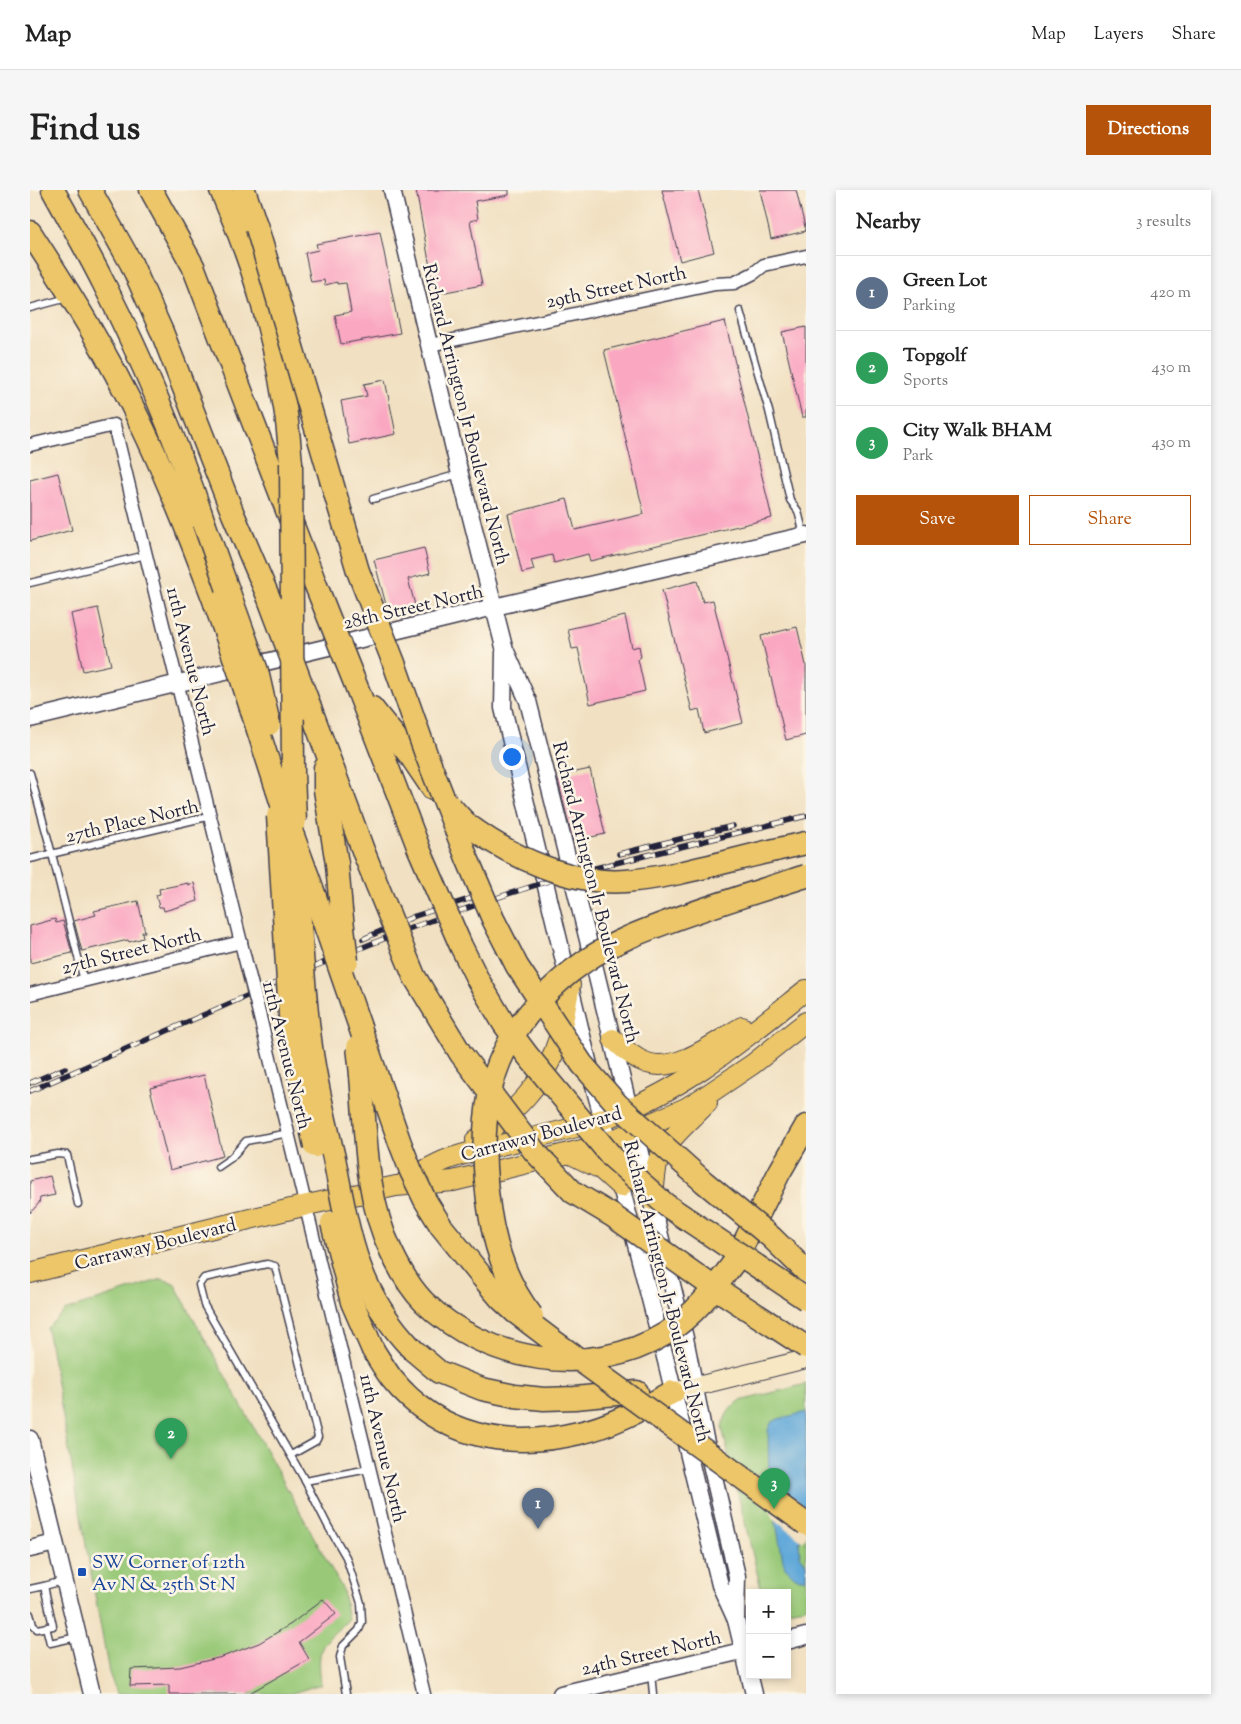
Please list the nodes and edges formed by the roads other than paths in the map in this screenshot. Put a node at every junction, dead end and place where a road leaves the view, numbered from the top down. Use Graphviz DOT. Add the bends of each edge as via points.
graph roads {
  1 [pos="53,190"];
  2 [pos="90,190"];
  3 [pos="151,190"];
  4 [pos="221,190"];
  5 [pos="244,190"];
  6 [pos="392,190"];
  7 [pos="30,232"];
  8 [pos="806,256"];
  9 [pos="60,300"];
  10 [pos="30,308"];
  11 [pos="740,310"];
  12 [pos="430,345"];
  13 [pos="30,445"];
  14 [pos="460,474"];
  15 [pos="374,499"];
  16 [pos="805,535"];
  17 [pos="146,555"];
  18 [pos="30,583"];
  19 [pos="494,607"];
  20 [pos="504,647"];
  21 [pos="178,682"];
  22 [pos="359,693"];
  23 [pos="30,719"];
  24 [pos="325,747"];
  25 [pos="30,773"];
  26 [pos="211,816"];
  27 [pos="806,843"];
  28 [pos="52,854"];
  29 [pos="30,859"];
  30 [pos="806,876"];
  31 [pos="241,942"];
  32 [pos="84,981"];
  33 [pos="570,985"];
  34 [pos="806,990"];
  35 [pos="30,994"];
  36 [pos="806,1022"];
  37 [pos="613,1039"];
  38 [pos="725,1084"];
  39 [pos="630,1109"];
  40 [pos="603,1119"];
  41 [pos="806,1126"];
  42 [pos="635,1132"];
  43 [pos="289,1133"];
  44 [pos="609,1141"];
  45 [pos="569,1153"];
  46 [pos="806,1158"];
  47 [pos="30,1159"];
  48 [pos="449,1159"];
  49 [pos="218,1167"];
  50 [pos="396,1186"];
  51 [pos="621,1187"];
  52 [pos="652,1200"];
  53 [pos="78,1204"];
  54 [pos="307,1205"];
  55 [pos="735,1261"];
  56 [pos="806,1271"];
  57 [pos="30,1273"];
  58 [pos="806,1299"];
  59 [pos="552,1340"];
  60 [pos="806,1347"];
  61 [pos="806,1359"];
  62 [pos="684,1390"];
  63 [pos="30,1439"];
  64 [pos="290,1455"];
  65 [pos="369,1469"];
  66 [pos="305,1481"];
  67 [pos="806,1524"];
  68 [pos="55,1542"];
  69 [pos="30,1549"];
  70 [pos="64,1581"];
  71 [pos="44,1586"];
  72 [pos="30,1589"];
  73 [pos="31,1615"];
  74 [pos="46,1627"];
  75 [pos="806,1636"];
  76 [pos="78,1637"];
  77 [pos="791,1639"];
  78 [pos="746,1650"];
  79 [pos="651,1672"];
  80 [pos="751,1679"];
  81 [pos="92,1694"];
  82 [pos="346,1694"];
  83 [pos="424,1694"];
  84 [pos="561,1694"];
  85 [pos="653,1694"];
  86 [pos="754,1694"];
  1 -- 62 [label="highway, bridge" via="136,351 185,467 263,692 278,821 290,1015 300,1075 347,1288 373,1350 392,1378 436,1418 481,1436 511,1440 580,1433"];
  2 -- 24 [label="highway, bridge" via="131,263 162,332"];
  3 -- 22 [label="highway, bridge" via="193,266"];
  4 -- 62 [label="highway, bridge" via="251,263 271,334 285,404 291,472 293,773 299,908 311,1048 359,1265 398,1334 413,1350 439,1372 482,1389 514,1396 552,1398"];
  5 -- 56 [label="highway, bridge" via="358,571 426,754 502,938 568,1045 617,1104"];
  6 -- 12 [label="street, Richard Arrington Jr Boulevard North"];
  7 -- 59 [label="highway, bridge" via="113,369 188,530 400,1143 424,1200 500,1298"];
  8 -- 12 [label="street, 29th Street North" via="764,266 734,283 705,286"];
  9 -- 10 [label="lane"];
  11 -- 16 [label="lane" via="790,500 798,511"];
  12 -- 14 [label="street, Richard Arrington Jr Boulevard North"];
  13 -- 17 [label="street, 11th Avenue North" via="114,425"];
  14 -- 15 [label="lane"];
  14 -- 19 [label="street, Richard Arrington Jr Boulevard North"];
  16 -- 19 [label="street, 28th Street North"];
  17 -- 18 [label="lane"];
  17 -- 21 [label="street, 11th Avenue North"];
  19 -- 20 [label="street, Richard Arrington Jr Boulevard North"];
  19 -- 21 [label="street, 28th Street North"];
  20 -- 33 [label="street, Richard Arrington Jr Boulevard North" via="503,708"];
  20 -- 37 [label="street, Richard Arrington Jr Boulevard North" via="528,701"];
  21 -- 23 [label="street, 28th Street North"];
  21 -- 26 [label="street, 11th Avenue North"];
  22 -- 27 [label="highway, bridge" via="433,789 467,824 504,849 545,867 587,879 625,881 671,874"];
  22 -- 58 [label="highway, bridge" via="418,848 461,946 504,1024 612,1157 666,1205"];
  24 -- 55 [label="highway, bridge" via="325,790 337,864 374,1201 391,1252 423,1301 465,1334 488,1345 537,1358 592,1358 638,1346 670,1331 704,1302"];
  24 -- 60 [label="highway, bridge" via="414,976 461,1054 535,1152 573,1192"];
  25 -- 28 [label="lane"];
  26 -- 28 [label="lane, 27th Place North"];
  26 -- 31 [label="street, 11th Avenue North"];
  28 -- 29 [label="lane, 27th Place North"];
  28 -- 32 [label="lane"];
  30 -- 59 [label="highway, bridge" via="697,911 608,947 561,980 537,1004 504,1052 494,1077 486,1123 486,1185 492,1227 510,1280 525,1306"];
  31 -- 32 [label="street, 27th Street North"];
  31 -- 43 [label="street, 11th Avenue North, bridge"];
  32 -- 35 [label="street, 27th Street North"];
  33 -- 40 [label="street, Richard Arrington Jr Boulevard North"];
  33 -- 48 [label="main road" via="559,1038 540,1079 505,1118"];
  34 -- 37 [label="main road" via="693,1056 664,1066 646,1063"];
  34 -- 39 [label="main road, Carraway Boulevard" via="705,1067"];
  36 -- 38 [label="main road, Carraway Boulevard"];
  37 -- 39 [label="street, Richard Arrington Jr Boulevard North"];
  38 -- 42 [label="main road, Carraway Boulevard" via="686,1108"];
  38 -- 52 [label="main road" via="661,1154"];
  39 -- 40 [label="main road, Carraway Boulevard"];
  39 -- 42 [label="street, Richard Arrington Jr Boulevard North"];
  40 -- 44 [label="street, Richard Arrington Jr Boulevard North"];
  40 -- 48 [label="main road, Carraway Boulevard"];
  41 -- 55 [label="highway, bridge"];
  42 -- 44 [label="main road, Carraway Boulevard"];
  42 -- 52 [label="street, Richard Arrington Jr Boulevard North"];
  43 -- 49 [label="lane" via="246,1142 232,1158"];
  43 -- 54 [label="street, 11th Avenue North"];
  44 -- 45 [label="main road, Carraway Boulevard"];
  44 -- 51 [label="street, Richard Arrington Jr Boulevard North"];
  45 -- 50 [label="main road, Carraway Boulevard" via="453,1181"];
  45 -- 51 [label="main road" via="601,1169"];
  46 -- 55 [label="highway, bridge"];
  47 -- 53 [label="lane" via="67,1155"];
  48 -- 50 [label="main road, Carraway Boulevard"];
  50 -- 54 [label="main road, Carraway Boulevard"];
  51 -- 62 [label="street, Richard Arrington Jr Boulevard North"];
  52 -- 62 [label="street, Richard Arrington Jr Boulevard North" via="685,1338"];
  54 -- 57 [label="main road, Carraway Boulevard"];
  54 -- 65 [label="street, 11th Avenue North"];
  59 -- 67 [label="highway, bridge"];
  61 -- 62 [label="main road"];
  62 -- 78 [label="street, Richard Arrington Jr Boulevard North" via="720,1585"];
  63 -- 68 [label="street"];
  64 -- 64 [label="lane" via="204,1305 199,1285 204,1278 267,1264 275,1266 318,1437"];
  64 -- 66 [label="lane"];
  65 -- 66 [label="lane"];
  65 -- 83 [label="street, 11th Avenue North"];
  66 -- 82 [label="lane" via="346,1557 361,1603 359,1630 344,1646 340,1658"];
  68 -- 69 [label="street"];
  68 -- 70 [label="street"];
  70 -- 71 [label="lane"];
  70 -- 76 [label="street"];
  71 -- 72 [label="lane"];
  71 -- 74 [label="lane" via="52,1626"];
  73 -- 74 [label="lane" via="37,1629"];
  74 -- 76 [label="lane" via="50,1643"];
  75 -- 77 [label="street"];
  76 -- 81 [label="street"];
  78 -- 79 [label="street, 24th Street North"];
  79 -- 84 [label="street, 24th Street North"];
  79 -- 85 [label="lane"];
  80 -- 86 [label="street, Richard Arrington Jr Boulevard North"];
}
